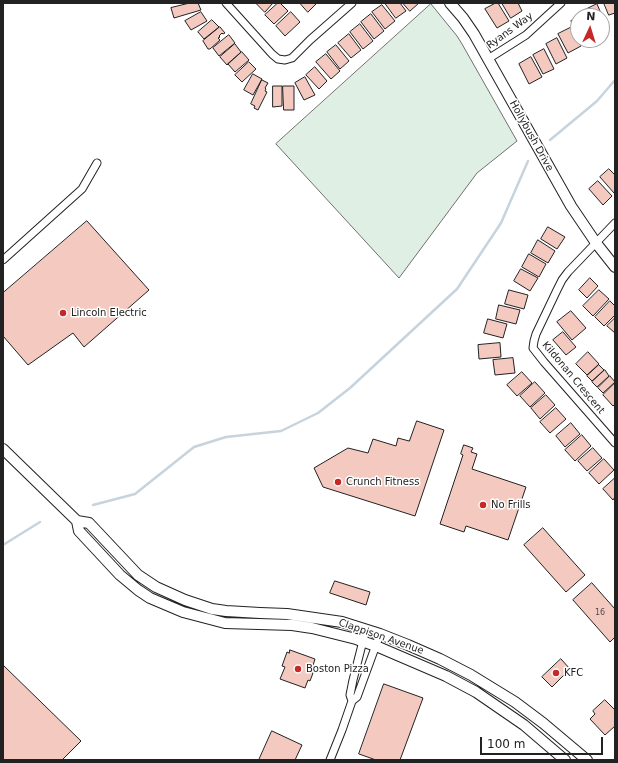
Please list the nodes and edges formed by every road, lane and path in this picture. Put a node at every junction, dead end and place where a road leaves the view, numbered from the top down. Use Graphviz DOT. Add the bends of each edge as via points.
graph roads {
  1 [pos="226,3"];
  2 [pos="352,3"];
  3 [pos="450,3"];
  4 [pos="562,3"];
  5 [pos="488,59"];
  6 [pos="97,163"];
  7 [pos="615,223"];
  8 [pos="596,243"];
  9 [pos="3,260"];
  10 [pos="615,267"];
  11 [pos="615,443"];
  12 [pos="3,449"];
  13 [pos="76,521"];
  14 [pos="116,552"];
  15 [pos="107,560"];
  16 [pos="181,599"];
  17 [pos="175,609"];
  18 [pos="366,629"];
  19 [pos="380,634"];
  20 [pos="363,641"];
  21 [pos="376,646"];
  22 [pos="352,701"];
  23 [pos="330,760"];
  24 [pos="565,760"];
  25 [pos="587,760"];
  1 -- 2 [label="street" via="272,54 278,59 285,60 292,58"];
  3 -- 5 [label="main road, Hollybush Drive" via="474,34"];
  4 -- 5 [label="street, Ryans Way" via="526,34"];
  5 -- 8 [label="main road, Hollybush Drive" via="571,206"];
  6 -- 9 [label="street" via="82,189"];
  7 -- 8 [label="street"];
  8 -- 10 [label="main road, Hollybush Drive"];
  8 -- 11 [label="street, Kildonan Crescent" via="562,280 536,334 533,348"];
  12 -- 13 [label="main road, Clappison Avenue"];
  13 -- 14 [label="main road, Clappison Avenue" via="89,523"];
  13 -- 15 [label="main road, Clappison Avenue" via="79,531"];
  14 -- 15 [label="main road"];
  14 -- 16 [label="main road, Clappison Avenue" via="138,575"];
  15 -- 17 [label="main road, Clappison Avenue" via="138,590"];
  16 -- 17 [label="main road"];
  16 -- 18 [label="main road, Clappison Avenue" via="212,609 305,616"];
  17 -- 20 [label="main road, Clappison Avenue" via="225,623 305,627"];
  18 -- 19 [label="main road, Clappison Avenue"];
  18 -- 20 [label="street"];
  19 -- 21 [label="street"];
  19 -- 25 [label="main road, Clappison Avenue" via="440,659 487,684 515,702"];
  20 -- 21 [label="main road, Clappison Avenue"];
  20 -- 22 [label="street" via="350,695"];
  21 -- 22 [label="street" via="357,697"];
  21 -- 24 [label="main road, Clappison Avenue" via="476,692 524,725"];
  22 -- 23 [label="street"];
}
